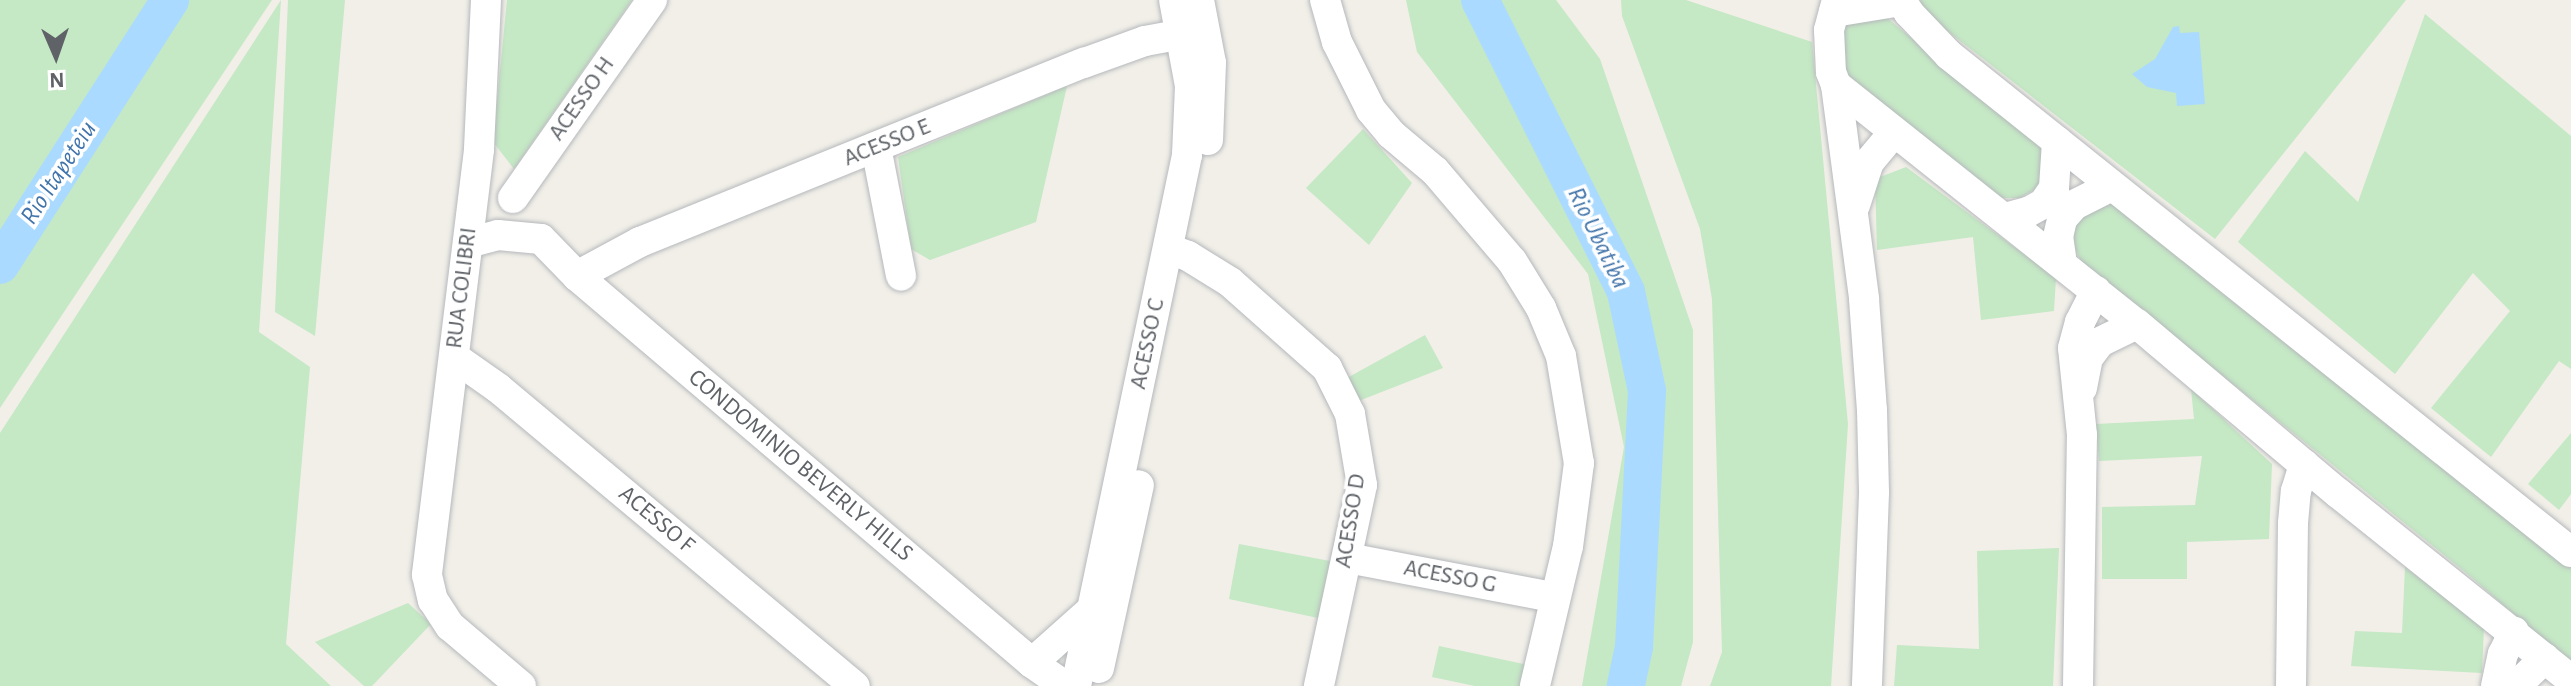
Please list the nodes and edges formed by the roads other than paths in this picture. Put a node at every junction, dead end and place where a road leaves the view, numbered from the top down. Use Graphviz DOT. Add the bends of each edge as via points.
graph roads {
  1 [pos="486,0"];
  2 [pos="652,0"];
  3 [pos="1174,0"];
  4 [pos="1199,0"];
  5 [pos="1325,0"];
  6 [pos="1901,0"];
  7 [pos="1835,6"];
  8 [pos="1192,31"];
  9 [pos="1836,85"];
  10 [pos="1894,132"];
  11 [pos="2057,141"];
  12 [pos="876,147"];
  13 [pos="479,150"];
  14 [pos="2112,186"];
  15 [pos="513,198"];
  16 [pos="1852,214"];
  17 [pos="2005,218"];
  18 [pos="541,239"];
  19 [pos="468,243"];
  20 [pos="1179,252"];
  21 [pos="2062,264"];
  22 [pos="577,276"];
  23 [pos="901,276"];
  24 [pos="2096,291"];
  25 [pos="2137,324"];
  26 [pos="454,357"];
  27 [pos="2080,398"];
  28 [pos="2304,464"];
  29 [pos="2338,493"];
  30 [pos="2293,544"];
  31 [pos="2571,552"];
  32 [pos="1348,558"];
  33 [pos="1553,597"];
  34 [pos="1089,612"];
  35 [pos="2514,631"];
  36 [pos="2545,658"];
  37 [pos="1032,663"];
  38 [pos="2571,680"];
  39 [pos="521,686"];
  40 [pos="855,686"];
  41 [pos="1065,686"];
  42 [pos="1076,686"];
  43 [pos="1095,686"];
  44 [pos="1319,686"];
  45 [pos="1535,686"];
  46 [pos="1867,686"];
  47 [pos="2078,686"];
  48 [pos="2291,686"];
  49 [pos="2496,686"];
  50 [pos="2516,686"];
  1 -- 13 [label="street, RUA COLIBRI"];
  2 -- 15 [label="street, ACESSO H"];
  3 -- 8 [label="street, ACESSO C"];
  4 -- 8 [label="street, ACESSO C"];
  5 -- 33 [label="street" via="1337,42 1371,110 1435,171 1512,261 1541,308 1561,356 1579,463 1568,546"];
  6 -- 7 [label="street"];
  6 -- 11 [label="street" via="1949,55"];
  7 -- 9 [label="street" via="1829,53"];
  8 -- 12 [label="street, ACESSO E" via="1084,63"];
  8 -- 20 [label="street, ACESSO C" via="1190,136"];
  9 -- 10 [label="street"];
  9 -- 16 [label="street"];
  10 -- 16 [label="street" via="1869,162"];
  10 -- 17 [label="street"];
  11 -- 14 [label="street"];
  11 -- 17 [label="street" via="2054,188 2036,207"];
  12 -- 22 [label="street, ACESSO E" via="640,242"];
  12 -- 23 [label="street"];
  13 -- 15 [label="street, CONDOMINIO BEVERLY HILLS"];
  13 -- 19 [label="street, RUA COLIBRI"];
  14 -- 21 [label="street" via="2074,205 2062,219"];
  14 -- 31 [label="street"];
  15 -- 18 [label="street, CONDOMINIO BEVERLY HILLS"];
  16 -- 46 [label="street" via="1872,410"];
  17 -- 21 [label="street"];
  18 -- 19 [label="street" via="498,235"];
  18 -- 22 [label="street, CONDOMINIO BEVERLY HILLS"];
  19 -- 26 [label="street, RUA COLIBRI"];
  20 -- 32 [label="street, ACESSO D" via="1230,282 1327,368 1343,398 1360,462 1362,485"];
  20 -- 34 [label="street, ACESSO C"];
  20 -- 43 [label="street, ACESSO C"];
  21 -- 24 [label="street"];
  22 -- 37 [label="street, CONDOMINIO BEVERLY HILLS"];
  24 -- 25 [label="street"];
  24 -- 27 [label="street" via="2073,348"];
  25 -- 27 [label="street" via="2100,342 2088,358"];
  25 -- 28 [label="street"];
  26 -- 39 [label="street, RUA COLIBRI" via="427,575 433,600 450,626"];
  26 -- 40 [label="street, ACESSO F"];
  27 -- 47 [label="street"];
  28 -- 29 [label="street"];
  28 -- 30 [label="street" via="2294,505"];
  29 -- 30 [label="street"];
  29 -- 35 [label="street"];
  30 -- 48 [label="street"];
  32 -- 33 [label="street, ACESSO G"];
  32 -- 44 [label="street, ACESSO D"];
  33 -- 45 [label="street"];
  34 -- 37 [label="street"];
  34 -- 42 [label="street, ACESSO C"];
  35 -- 36 [label="street"];
  35 -- 49 [label="street"];
  36 -- 38 [label="street"];
  36 -- 50 [label="street"];
  37 -- 41 [label="street, CONDOMINIO BEVERLY HILLS"];
}
